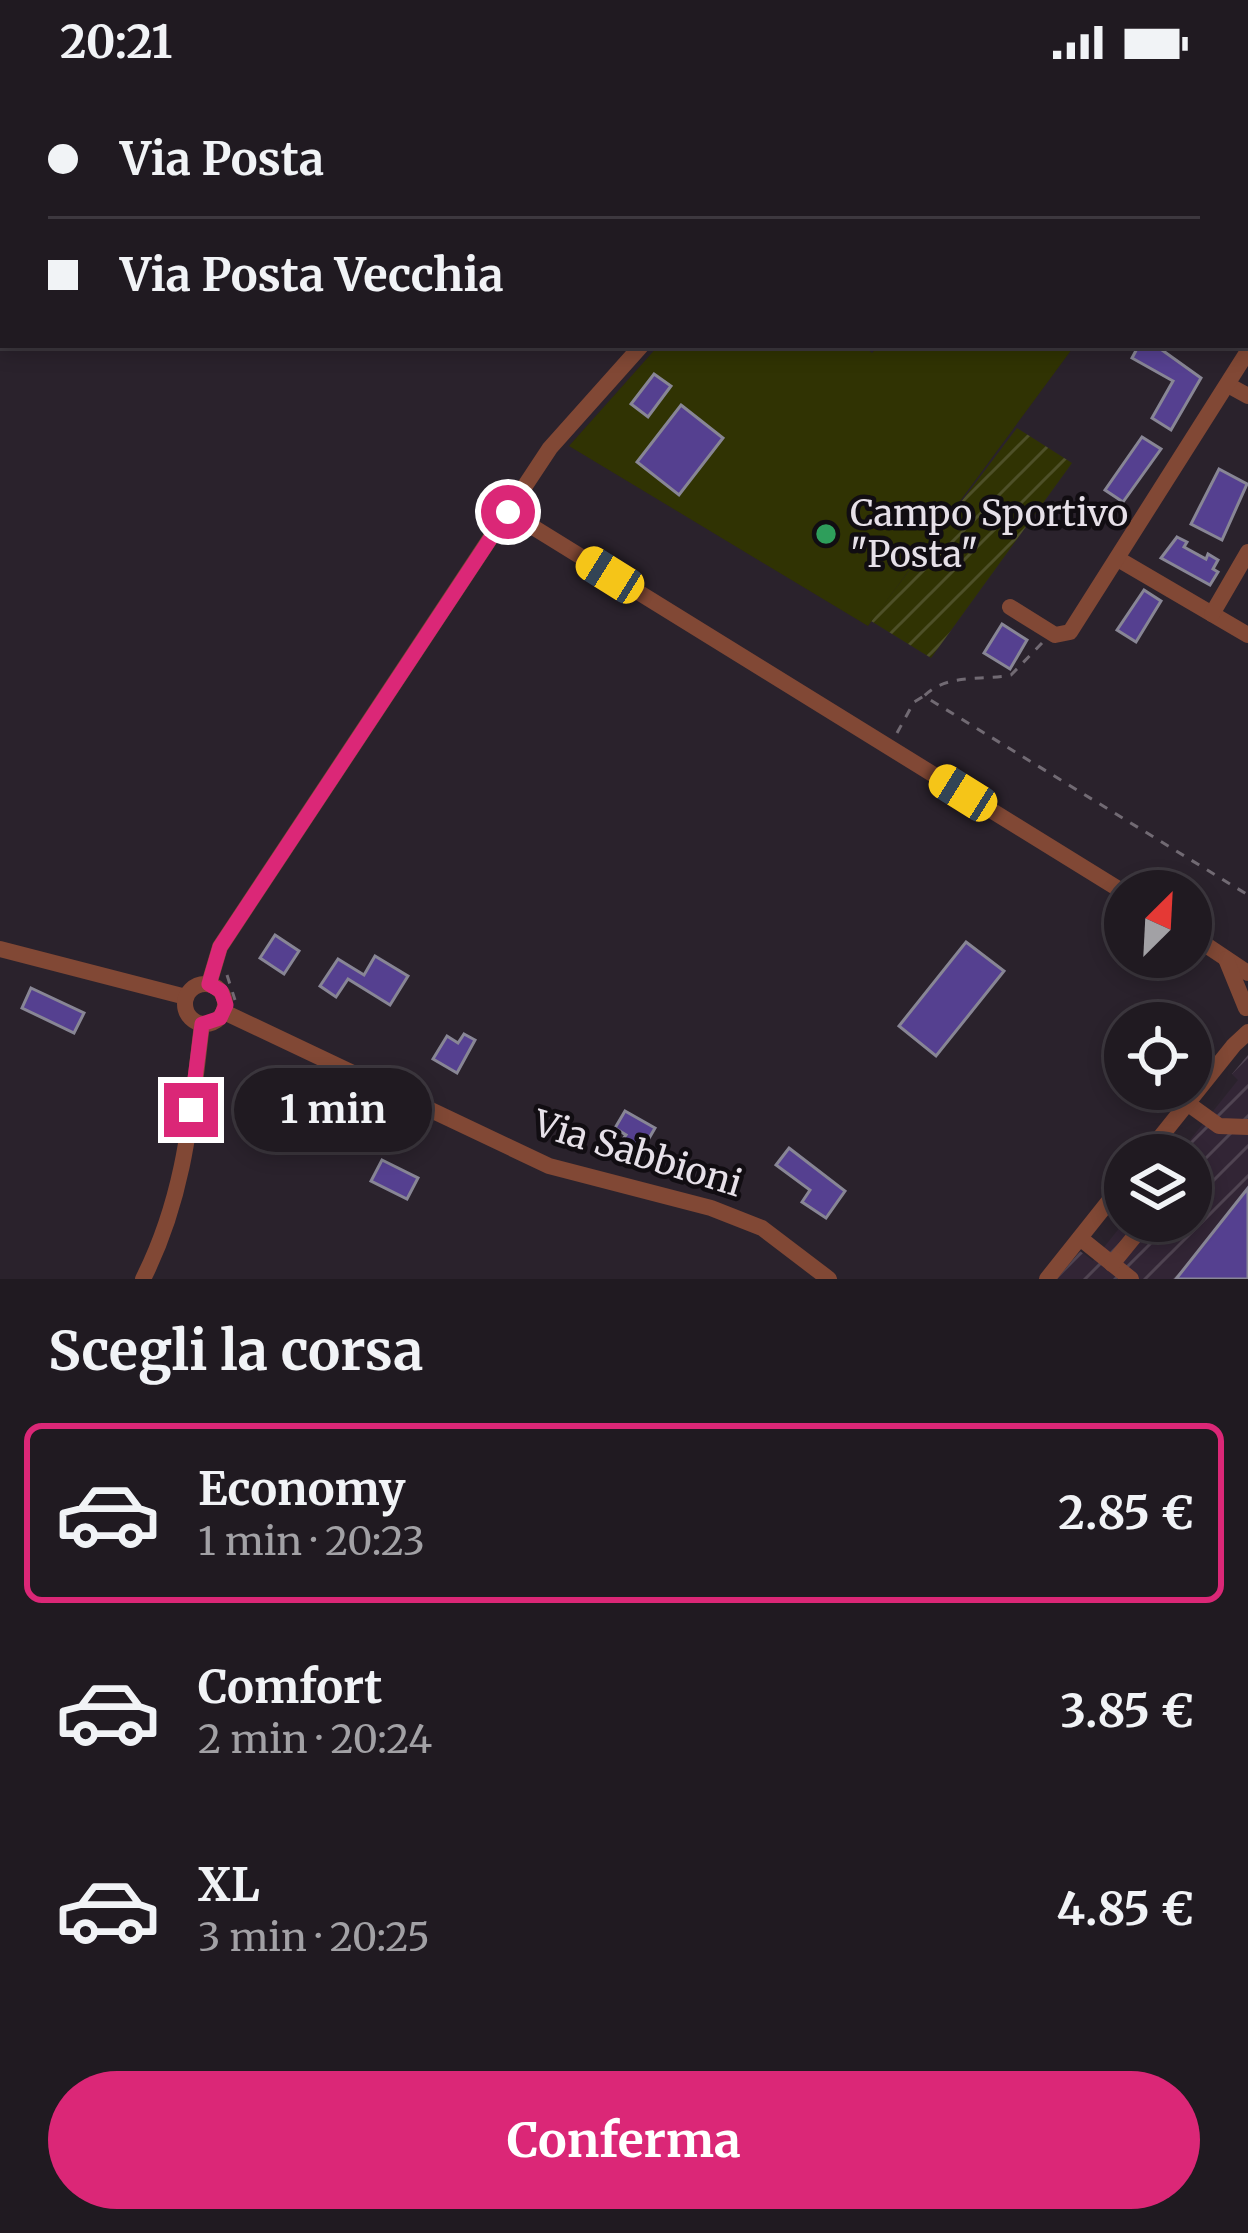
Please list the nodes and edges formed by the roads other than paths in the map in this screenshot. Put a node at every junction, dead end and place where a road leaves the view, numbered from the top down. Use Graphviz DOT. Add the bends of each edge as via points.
graph roads {
  1 [pos="639,348"];
  2 [pos="1248,351"];
  3 [pos="1228,385"];
  4 [pos="1248,396"];
  5 [pos="508,512"];
  6 [pos="1248,552"];
  7 [pos="1118,559"];
  8 [pos="1010,607"];
  9 [pos="1212,614"];
  10 [pos="1248,635"];
  11 [pos="1104,880"];
  12 [pos="0,949"];
  13 [pos="1212,949"];
  14 [pos="1226,958"];
  15 [pos="1248,973"];
  16 [pos="209,984"];
  17 [pos="186,997"];
  18 [pos="1247,1007"];
  19 [pos="224,1012"];
  20 [pos="202,1024"];
  21 [pos="1241,1039"];
  22 [pos="1212,1073"];
  23 [pos="1181,1110"];
  24 [pos="1197,1110"];
  25 [pos="1248,1127"];
  26 [pos="1163,1134"];
  27 [pos="1104,1208"];
  28 [pos="1080,1238"];
  29 [pos="1130,1242"];
  30 [pos="1112,1264"];
  31 [pos="142,1279"];
  32 [pos="829,1279"];
  33 [pos="1047,1279"];
  34 [pos="1131,1279"];
  1 -- 5 [label="street" via="561,434"];
  2 -- 3 [label="street"];
  3 -- 4 [label="street"];
  3 -- 7 [label="street"];
  5 -- 11 [label="street"];
  5 -- 16 [label="street" via="220,947"];
  6 -- 9 [label="street"];
  7 -- 8 [label="street" via="1070,632 1049,632"];
  7 -- 9 [label="street"];
  9 -- 10 [label="street"];
  12 -- 17 [label="street"];
  13 -- 14 [label="street"];
  14 -- 15 [label="street"];
  14 -- 18 [label="street"];
  16 -- 17 [label="street"];
  16 -- 19 [label="street" via="221,991"];
  17 -- 20 [label="street" via="186,1011"];
  18 -- 21 [label="street"];
  19 -- 20 [label="street"];
  19 -- 32 [label="street, Via Sabbioni" via="549,1166 762,1228"];
  20 -- 31 [label="street" via="178,1196"];
  21 -- 22 [label="street"];
  23 -- 26 [label="street"];
  24 -- 25 [label="street" via="1219,1126"];
  27 -- 28 [label="street"];
  28 -- 30 [label="street"];
  28 -- 33 [label="street"];
  29 -- 30 [label="street"];
  30 -- 34 [label="street"];
}
